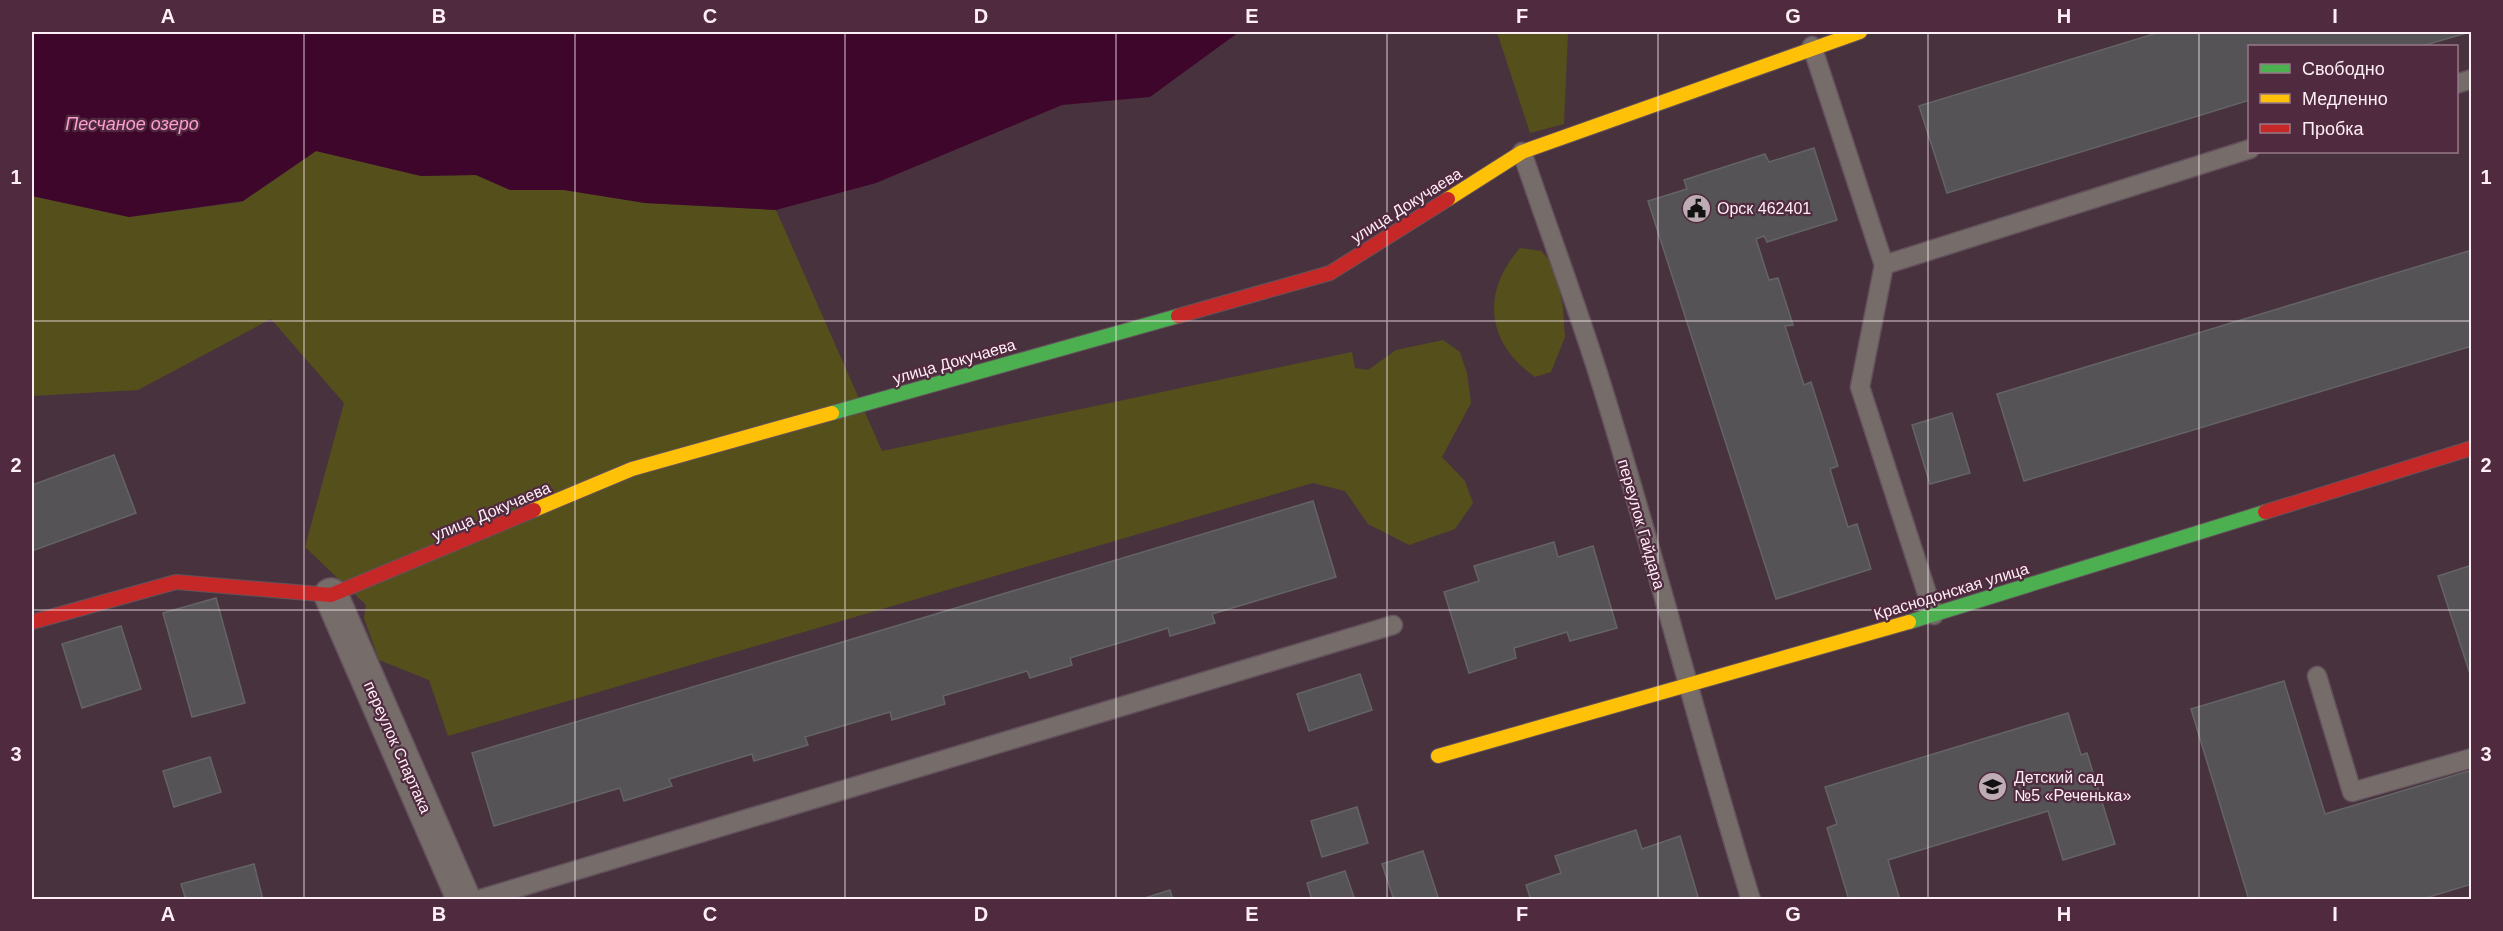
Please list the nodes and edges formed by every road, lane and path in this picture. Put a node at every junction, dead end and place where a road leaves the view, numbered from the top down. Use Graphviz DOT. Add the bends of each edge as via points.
graph roads {
  1 [pos="1860,32"];
  2 [pos="1812,46"];
  3 [pos="2248,150"];
  4 [pos="1522,152"];
  5 [pos="1884,265"];
  6 [pos="2472,448"];
  7 [pos="332,595"];
  8 [pos="1934,615"];
  9 [pos="32,622"];
  10 [pos="1393,625"];
  11 [pos="2317,676"];
  12 [pos="1689,683"];
  13 [pos="1437,756"];
  14 [pos="2472,758"];
  15 [pos="464,900"];
  16 [pos="477,900"];
  17 [pos="1751,900"];
  1 -- 2 [label="street, улица Докучаева"];
  2 -- 4 [label="street, улица Докучаева"];
  2 -- 5 [label="lane"];
  3 -- 5 [label="lane"];
  4 -- 7 [label="street, улица Докучаева" via="1330,273 632,469"];
  4 -- 12 [label="lane, переулок Гайдара" via="1596,367"];
  5 -- 8 [label="lane" via="1860,387"];
  6 -- 8 [label="street, Краснодонская улица"];
  7 -- 9 [label="street, улица Докучаева" via="176,582"];
  7 -- 15 [label="street, переулок Спартака"];
  8 -- 12 [label="street, Краснодонская улица"];
  10 -- 16 [label="lane"];
  11 -- 14 [label="lane" via="2352,792"];
  12 -- 13 [label="street, Краснодонская улица"];
  12 -- 17 [label="lane, переулок Гайдара"];
}
